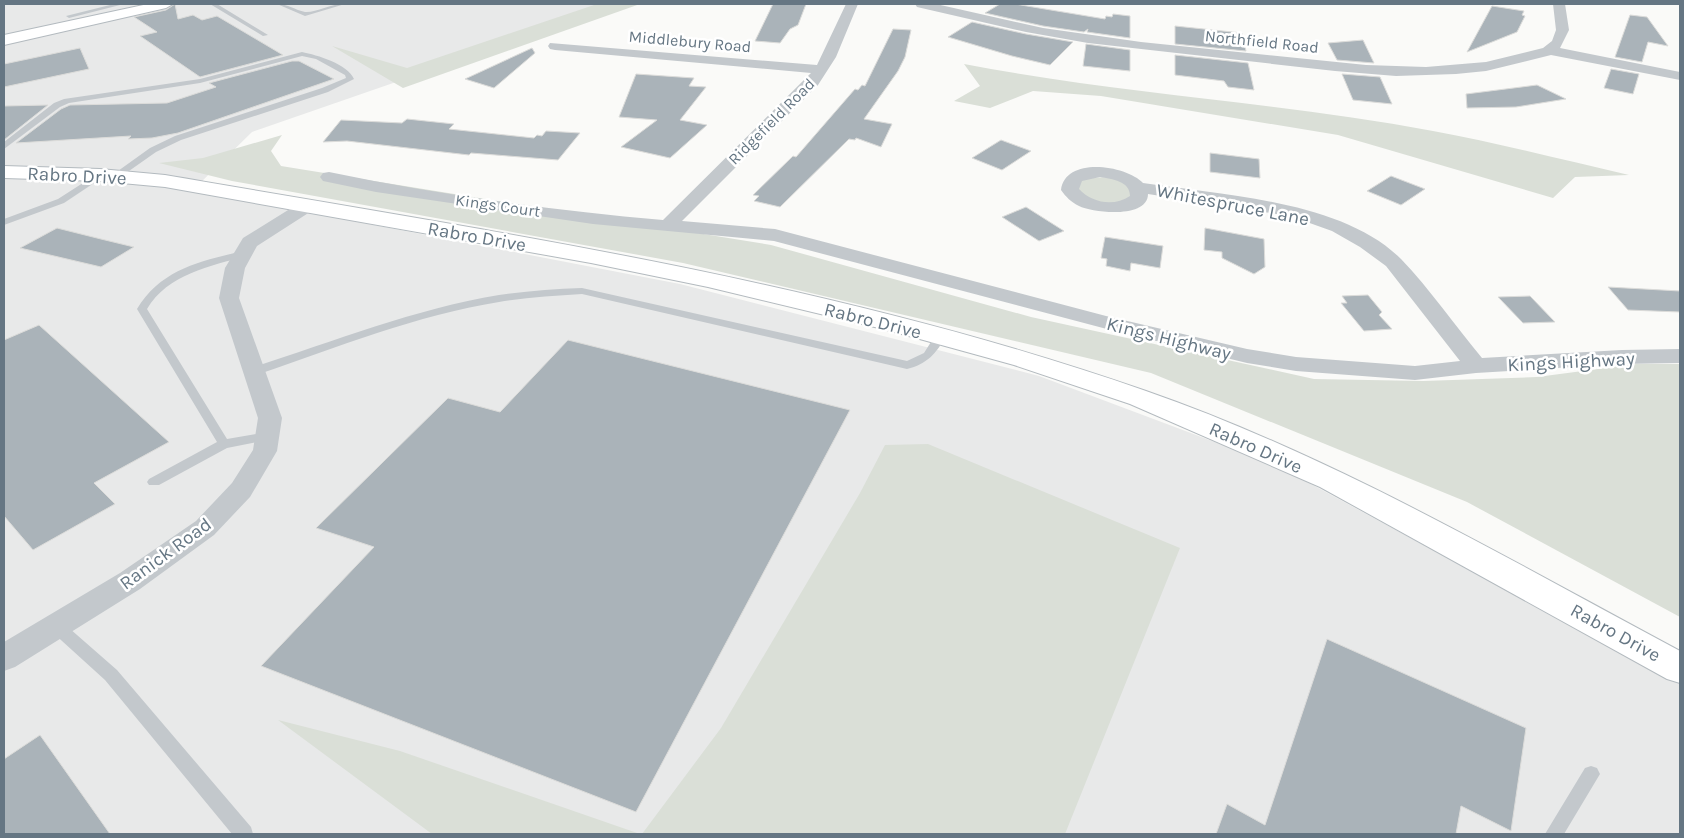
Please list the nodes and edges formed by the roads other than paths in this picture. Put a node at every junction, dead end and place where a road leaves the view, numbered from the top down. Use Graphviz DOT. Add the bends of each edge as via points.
graph roads {
  1 [pos="121,4"];
  2 [pos="166,4"];
  3 [pos="213,4"];
  4 [pos="280,4"];
  5 [pos="342,4"];
  6 [pos="852,4"];
  7 [pos="921,4"];
  8 [pos="1559,4"];
  9 [pos="69,16"];
  10 [pos="265,35"];
  11 [pos="5,38"];
  12 [pos="554,46"];
  13 [pos="1549,50"];
  14 [pos="822,70"];
  15 [pos="1680,76"];
  16 [pos="4,146"];
  17 [pos="4,172"];
  18 [pos="108,176"];
  19 [pos="329,177"];
  20 [pos="1138,186"];
  21 [pos="307,206"];
  22 [pos="4,222"];
  23 [pos="668,224"];
  24 [pos="243,254"];
  25 [pos="940,336"];
  26 [pos="1680,356"];
  27 [pos="1476,366"];
  28 [pos="255,372"];
  29 [pos="268,436"];
  30 [pos="224,444"];
  31 [pos="154,482"];
  32 [pos="56,626"];
  33 [pos="4,658"];
  34 [pos="1680,668"];
  35 [pos="1591,774"];
  36 [pos="244,834"];
  37 [pos="1554,834"];
  1 -- 9 [label="lane"];
  2 -- 11 [label="main road"];
  3 -- 10 [label="lane"];
  4 -- 5 [label="lane" via="305,14"];
  6 -- 14 [label="street, Ridgefield Road"];
  7 -- 13 [label="street, Northfield Road" via="1009,25 1107,42 1362,70 1457,70 1494,66"];
  8 -- 13 [label="street" via="1564,21 1561,36"];
  12 -- 14 [label="street, Middlebury Road"];
  13 -- 15 [label="street"];
  14 -- 23 [label="street, Ridgefield Road"];
  16 -- 18 [label="lane" via="58,105 79,97 200,81 302,54 318,57 348,74 350,79 325,90 178,138"];
  17 -- 18 [label="main road, Rabro Drive"];
  18 -- 21 [label="main road, Rabro Drive" via="174,182"];
  18 -- 22 [label="lane" via="61,201"];
  19 -- 23 [label="street, Kings Court" via="593,220"];
  20 -- 27 [label="street, Whitespruce Lane" via="1293,211 1340,227 1392,262"];
  21 -- 24 [label="street, Ranick Road" via="250,242"];
  21 -- 25 [label="main road, Rabro Drive" via="621,262"];
  23 -- 27 [label="street, Kings Highway" via="775,235 1103,322 1247,356 1296,364 1415,373"];
  24 -- 28 [label="street, Ranick Road" via="235,268 229,298"];
  24 -- 30 [label="lane" via="174,278 154,291 142,309"];
  25 -- 28 [label="lane" via="930,356 907,364 582,291 554,291 474,303"];
  25 -- 34 [label="main road, Rabro Drive" via="1023,359 1124,393 1290,462 1418,525"];
  26 -- 27 [label="street, Kings Highway"];
  28 -- 29 [label="street, Ranick Road" via="270,418"];
  29 -- 30 [label="lane"];
  29 -- 32 [label="street, Ranick Road" via="265,451 241,490 204,528 130,581"];
  30 -- 31 [label="lane"];
  32 -- 33 [label="street, Ranick Road"];
  32 -- 36 [label="lane" via="111,675"];
  35 -- 37 [label="lane"];
}
